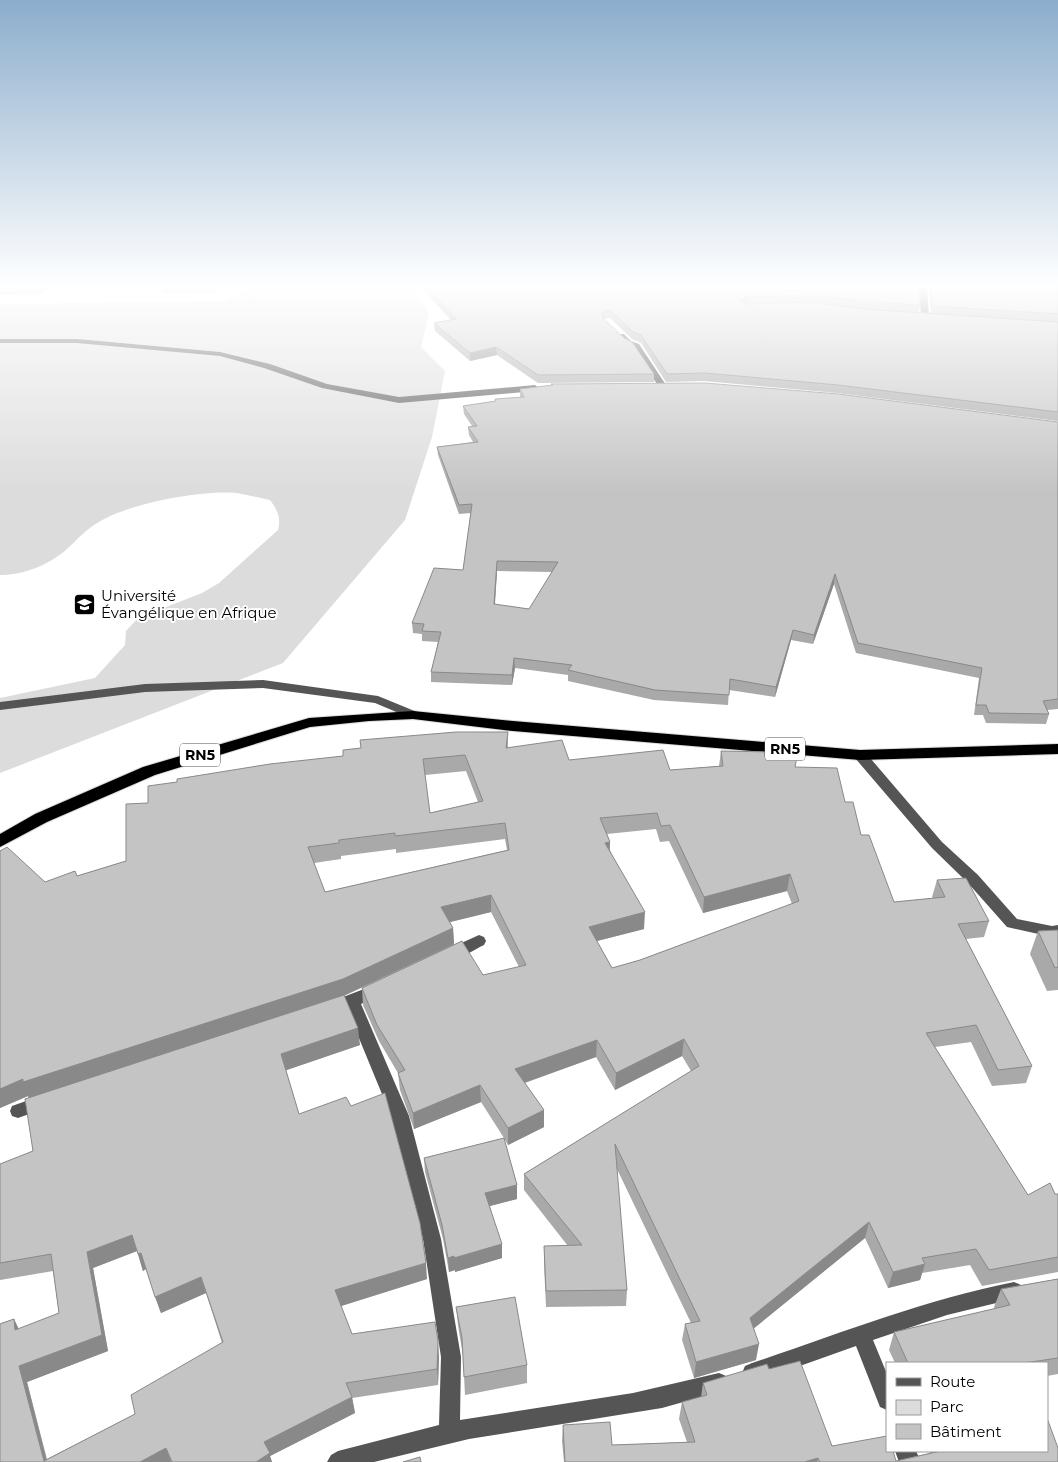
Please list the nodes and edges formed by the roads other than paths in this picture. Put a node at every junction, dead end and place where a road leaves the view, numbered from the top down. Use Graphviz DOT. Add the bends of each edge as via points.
graph roads {
  1 [pos="229,356"];
  2 [pos="643,356"];
  3 [pos="662,385"];
  4 [pos="542,388"];
  5 [pos="0,706"];
  6 [pos="413,715"];
  7 [pos="1058,749"];
  8 [pos="860,755"];
  9 [pos="0,841"];
  10 [pos="1058,930"];
  11 [pos="479,941"];
  12 [pos="434,963"];
  13 [pos="388,984"];
  14 [pos="352,1001"];
  15 [pos="316,1013"];
  16 [pos="54,1099"];
  17 [pos="18,1111"];
  18 [pos="1030,1288"];
  19 [pos="861,1334"];
  20 [pos="886,1397"];
  21 [pos="449,1433"];
  22 [pos="338,1462"];
  1 -- 4 [label="street" via="325,386 399,400"];
  2 -- 3 [label="street"];
  5 -- 6 [label="street" via="144,688 263,684 378,700"];
  6 -- 8 [label="highway, RN5"];
  6 -- 9 [label="highway, RN5" via="309,723 198,755 149,771 41,818"];
  7 -- 8 [label="highway, RN5"];
  8 -- 10 [label="street" via="937,845 1012,923 1052,932"];
  11 -- 12 [label="street"];
  13 -- 14 [label="street"];
  14 -- 15 [label="street"];
  14 -- 21 [label="street" via="400,1116 432,1240 451,1357"];
  16 -- 17 [label="street"];
  18 -- 19 [label="street" via="966,1300"];
  19 -- 20 [label="street"];
  19 -- 21 [label="street" via="794,1360 695,1390"];
  21 -- 22 [label="street" via="406,1441"];
}
